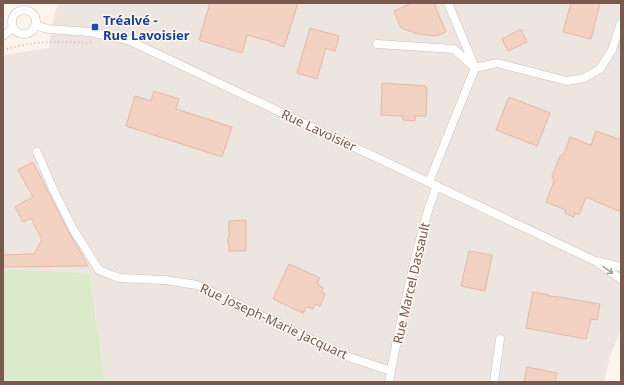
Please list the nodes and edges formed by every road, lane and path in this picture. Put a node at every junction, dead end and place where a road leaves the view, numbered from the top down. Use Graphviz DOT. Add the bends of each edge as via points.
graph roads {
  1 [pos="448,3"];
  2 [pos="26,6"];
  3 [pos="621,23"];
  4 [pos="35,25"];
  5 [pos="14,28"];
  6 [pos="94,33"];
  7 [pos="3,36"];
  8 [pos="377,44"];
  9 [pos="3,50"];
  10 [pos="475,68"];
  11 [pos="37,152"];
  12 [pos="433,184"];
  13 [pos="595,261"];
  14 [pos="621,267"];
  15 [pos="621,279"];
  16 [pos="500,339"];
  17 [pos="391,371"];
  18 [pos="392,382"];
  19 [pos="494,382"];
  1 -- 10 [label="street"];
  2 -- 4 [label="street" via="36,20"];
  2 -- 5 [label="street" via="13,16"];
  3 -- 10 [label="street" via="612,50 600,69 584,78 567,80 497,63"];
  4 -- 5 [label="street" via="34,29 26,34 19,33"];
  4 -- 6 [label="street, Rue Lavoisier" via="48,29"];
  5 -- 7 [label="street"];
  6 -- 9 [label="path" via="92,42 88,43 47,42"];
  6 -- 12 [label="street, Rue Lavoisier" via="128,40"];
  8 -- 10 [label="street" via="454,49"];
  10 -- 12 [label="street, Rue Marcel Dassault"];
  11 -- 17 [label="street, Rue Joseph-Marie Jacquart" via="73,229 99,270 119,278 165,280 197,285 349,357"];
  12 -- 13 [label="street, Rue Lavoisier"];
  12 -- 17 [label="street, Rue Marcel Dassault"];
  13 -- 14 [label="street, Rue Lavoisier"];
  13 -- 15 [label="street, Rue Lavoisier, one-way"];
  16 -- 19 [label="street"];
  17 -- 18 [label="street, Rue Marcel Dassault"];
}
